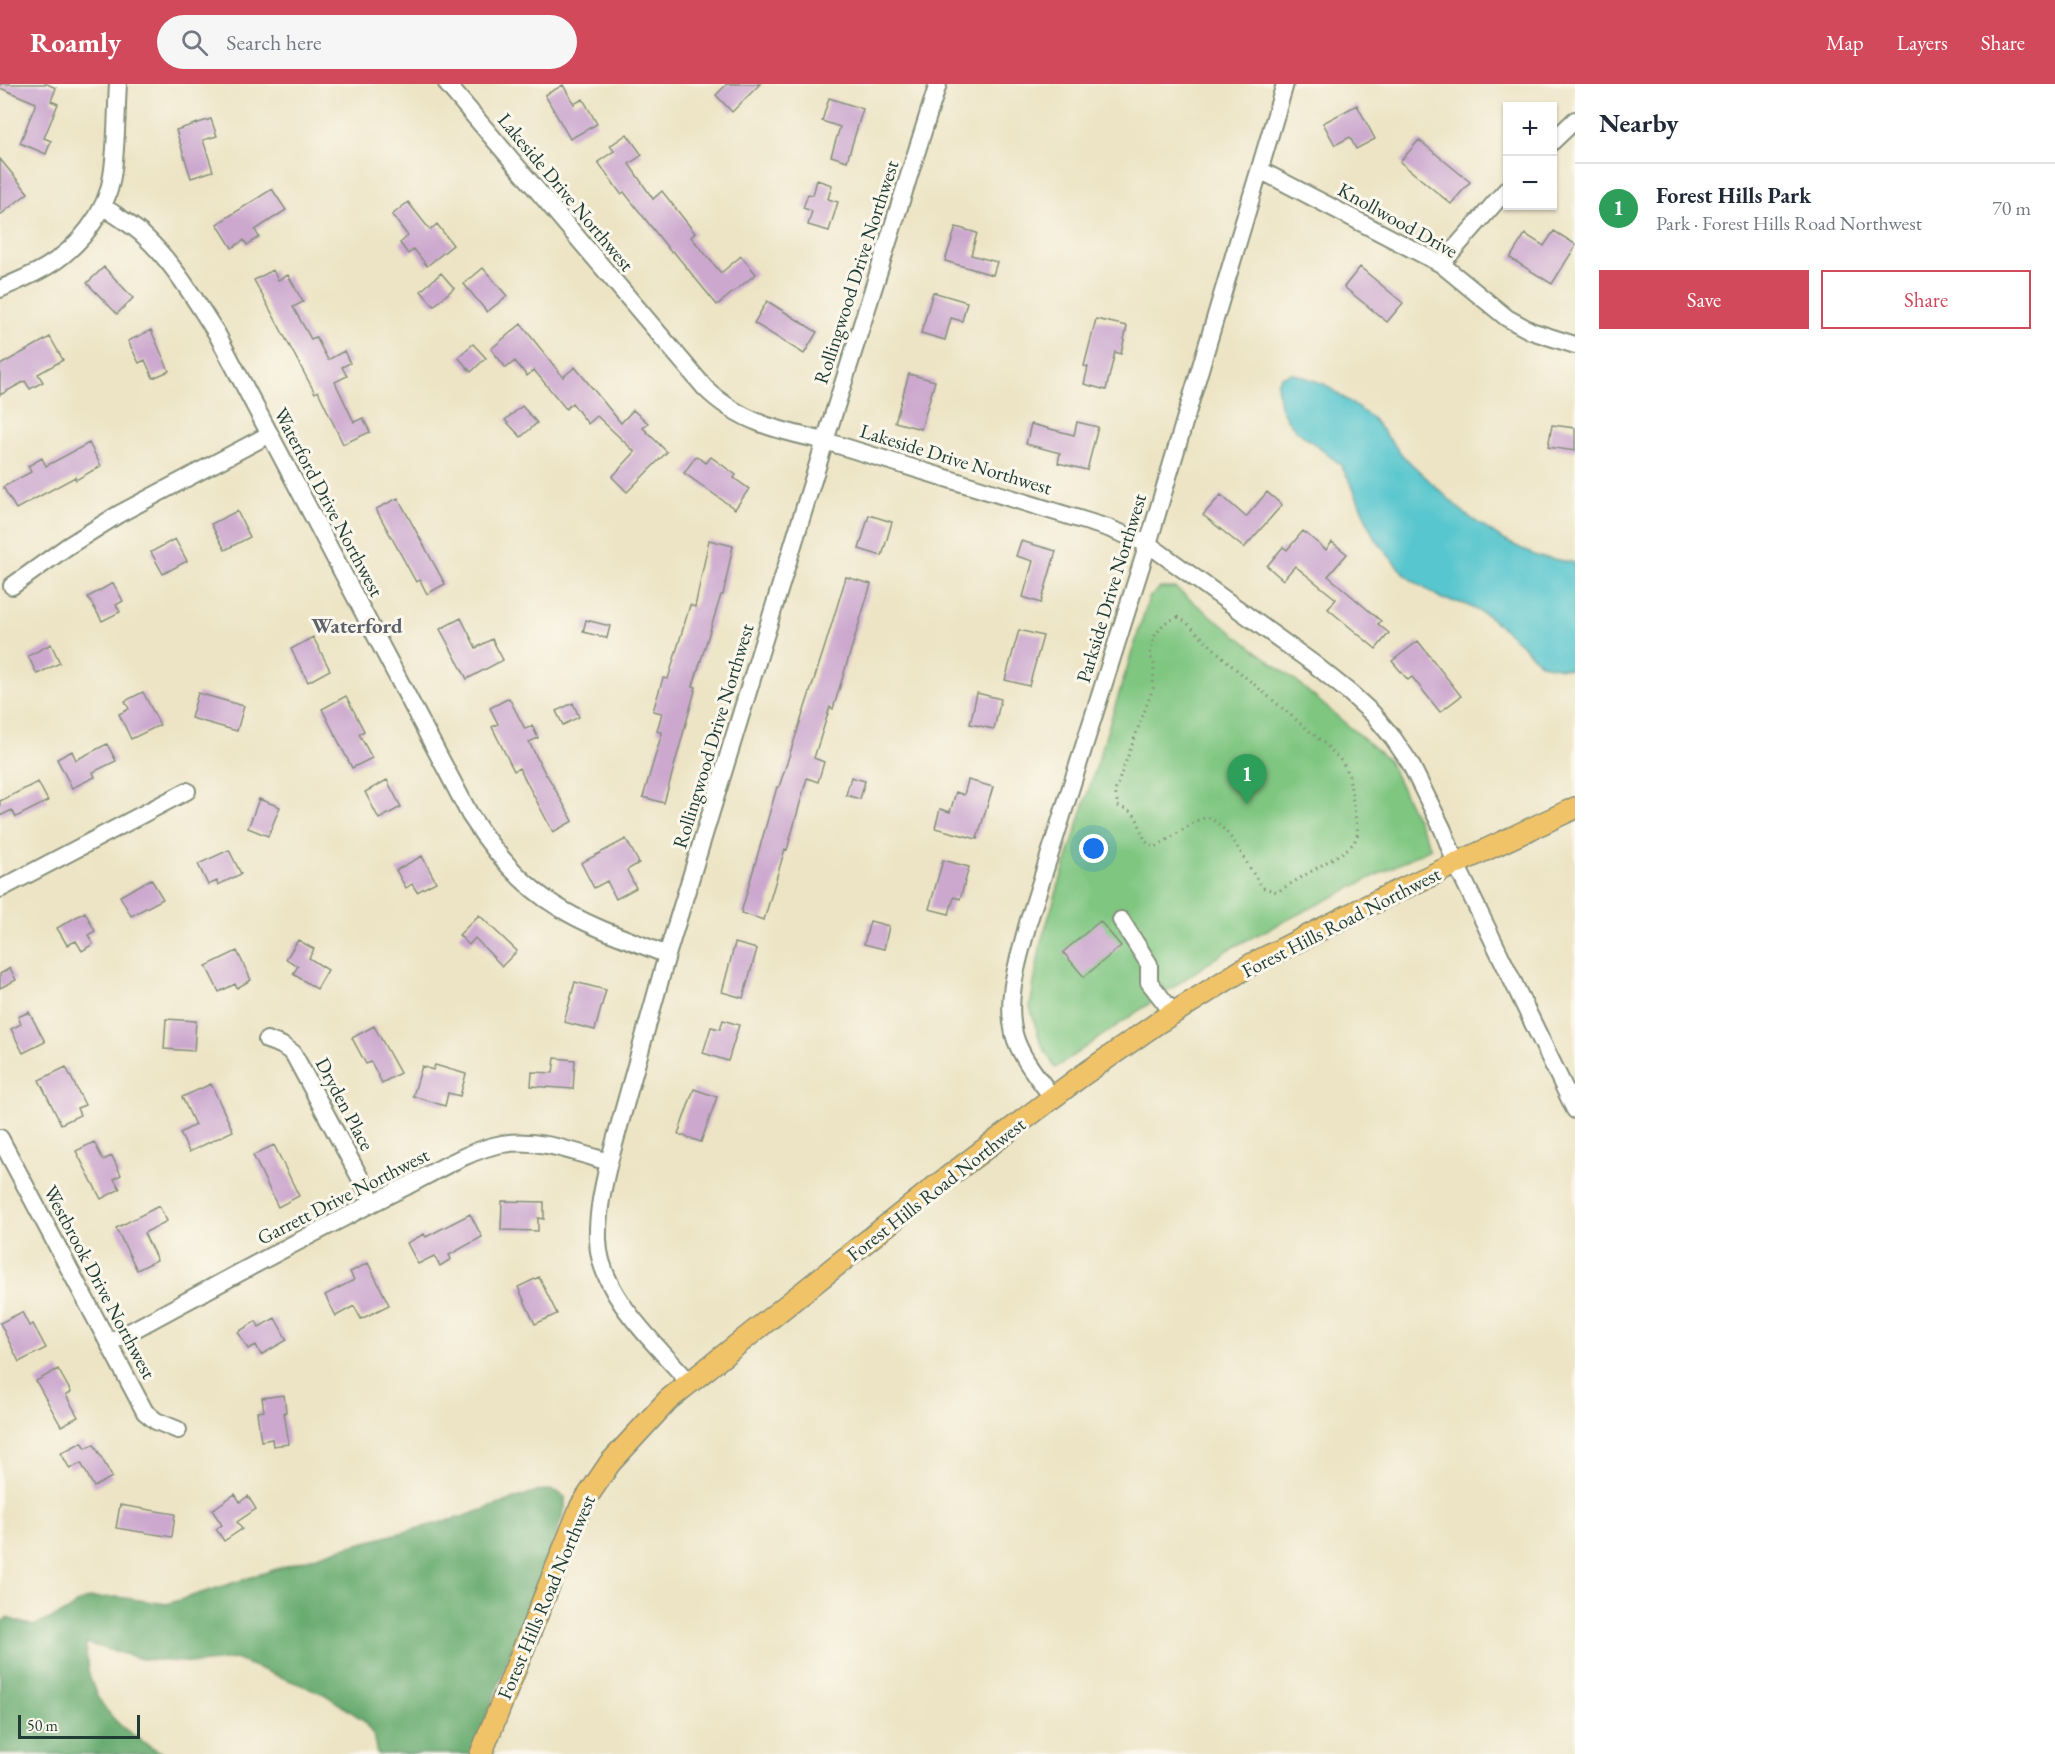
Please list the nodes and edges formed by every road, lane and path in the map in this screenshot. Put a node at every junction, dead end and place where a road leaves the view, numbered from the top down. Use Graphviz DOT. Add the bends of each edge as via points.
graph roads {
  1 [pos="118,84"];
  2 [pos="447,84"];
  3 [pos="1285,84"];
  4 [pos="933,85"];
  5 [pos="1575,120"];
  6 [pos="1557,137"];
  7 [pos="1260,170"];
  8 [pos="1503,194"];
  9 [pos="102,206"];
  10 [pos="1441,264"];
  11 [pos="0,289"];
  12 [pos="1575,345"];
  13 [pos="270,434"];
  14 [pos="825,441"];
  15 [pos="1148,544"];
  16 [pos="12,586"];
  17 [pos="1186,622"];
  18 [pos="187,791"];
  19 [pos="1575,808"];
  20 [pos="1456,864"];
  21 [pos="0,889"];
  22 [pos="1121,920"];
  23 [pos="667,955"];
  24 [pos="1173,1013"];
  25 [pos="267,1040"];
  26 [pos="1053,1098"];
  27 [pos="1575,1110"];
  28 [pos="0,1138"];
  29 [pos="609,1162"];
  30 [pos="373,1202"];
  31 [pos="109,1343"];
  32 [pos="689,1382"];
  33 [pos="178,1430"];
  34 [pos="481,1754"];
  1 -- 9 [label="street" via="112,177"];
  2 -- 14 [label="street, Lakeside Drive Northwest" via="720,404 785,432"];
  3 -- 7 [label="street, Parkside Drive Northwest"];
  4 -- 14 [label="street, Rollingwood Drive Northwest"];
  5 -- 6 [label="street"];
  7 -- 10 [label="street, Knollwood Drive"];
  7 -- 15 [label="street, Parkside Drive Northwest"];
  8 -- 10 [label="street"];
  9 -- 11 [label="street" via="83,237 66,252 46,267"];
  9 -- 13 [label="street, Waterford Drive Northwest" via="140,232 176,271 217,334"];
  10 -- 12 [label="street, Knollwood Drive" via="1507,318 1531,331"];
  13 -- 16 [label="street" via="118,514"];
  13 -- 23 [label="street, Waterford Drive Northwest" via="470,815 497,853 527,884 559,908"];
  14 -- 15 [label="street, Lakeside Drive Northwest" via="1108,528"];
  14 -- 23 [label="street, Rollingwood Drive Northwest"];
  15 -- 20 [label="street, Lakeside Drive Northwest" via="1314,664 1372,714 1410,763"];
  15 -- 26 [label="street, Parkside Drive Northwest" via="1028,923 1012,988 1014,1034"];
  17 -- 17 [label="path" via="1230,665 1324,744 1349,776 1358,833 1354,843 1277,892 1264,888 1258,881 1217,821 1208,817 1198,820 1161,845 1150,846 1136,816 1118,806 1115,798 1153,688 1154,664 1150,655 1154,637 1164,623 1174,618"];
  18 -- 21 [label="street"];
  19 -- 20 [label="main road, Forest Hills Road Northwest"];
  20 -- 24 [label="main road, Forest Hills Road Northwest" via="1252,964"];
  20 -- 27 [label="street, Lakeside Drive Northwest"];
  22 -- 24 [label="street" via="1149,964 1149,982"];
  23 -- 29 [label="street, Rollingwood Drive Northwest"];
  24 -- 26 [label="main road, Forest Hills Road Northwest"];
  25 -- 30 [label="street, Dryden Place" via="293,1053"];
  26 -- 32 [label="main road, Forest Hills Road Northwest"];
  28 -- 31 [label="street, Westbrook Drive Northwest"];
  29 -- 30 [label="street, Garrett Drive Northwest" via="540,1143 503,1143"];
  29 -- 32 [label="street, Rollingwood Drive Northwest" via="598,1241 605,1274 631,1317"];
  30 -- 31 [label="street, Garrett Drive Northwest"];
  31 -- 33 [label="street, Westbrook Drive Northwest" via="144,1412"];
  32 -- 34 [label="main road, Forest Hills Road Northwest" via="610,1462 581,1506"];
}
